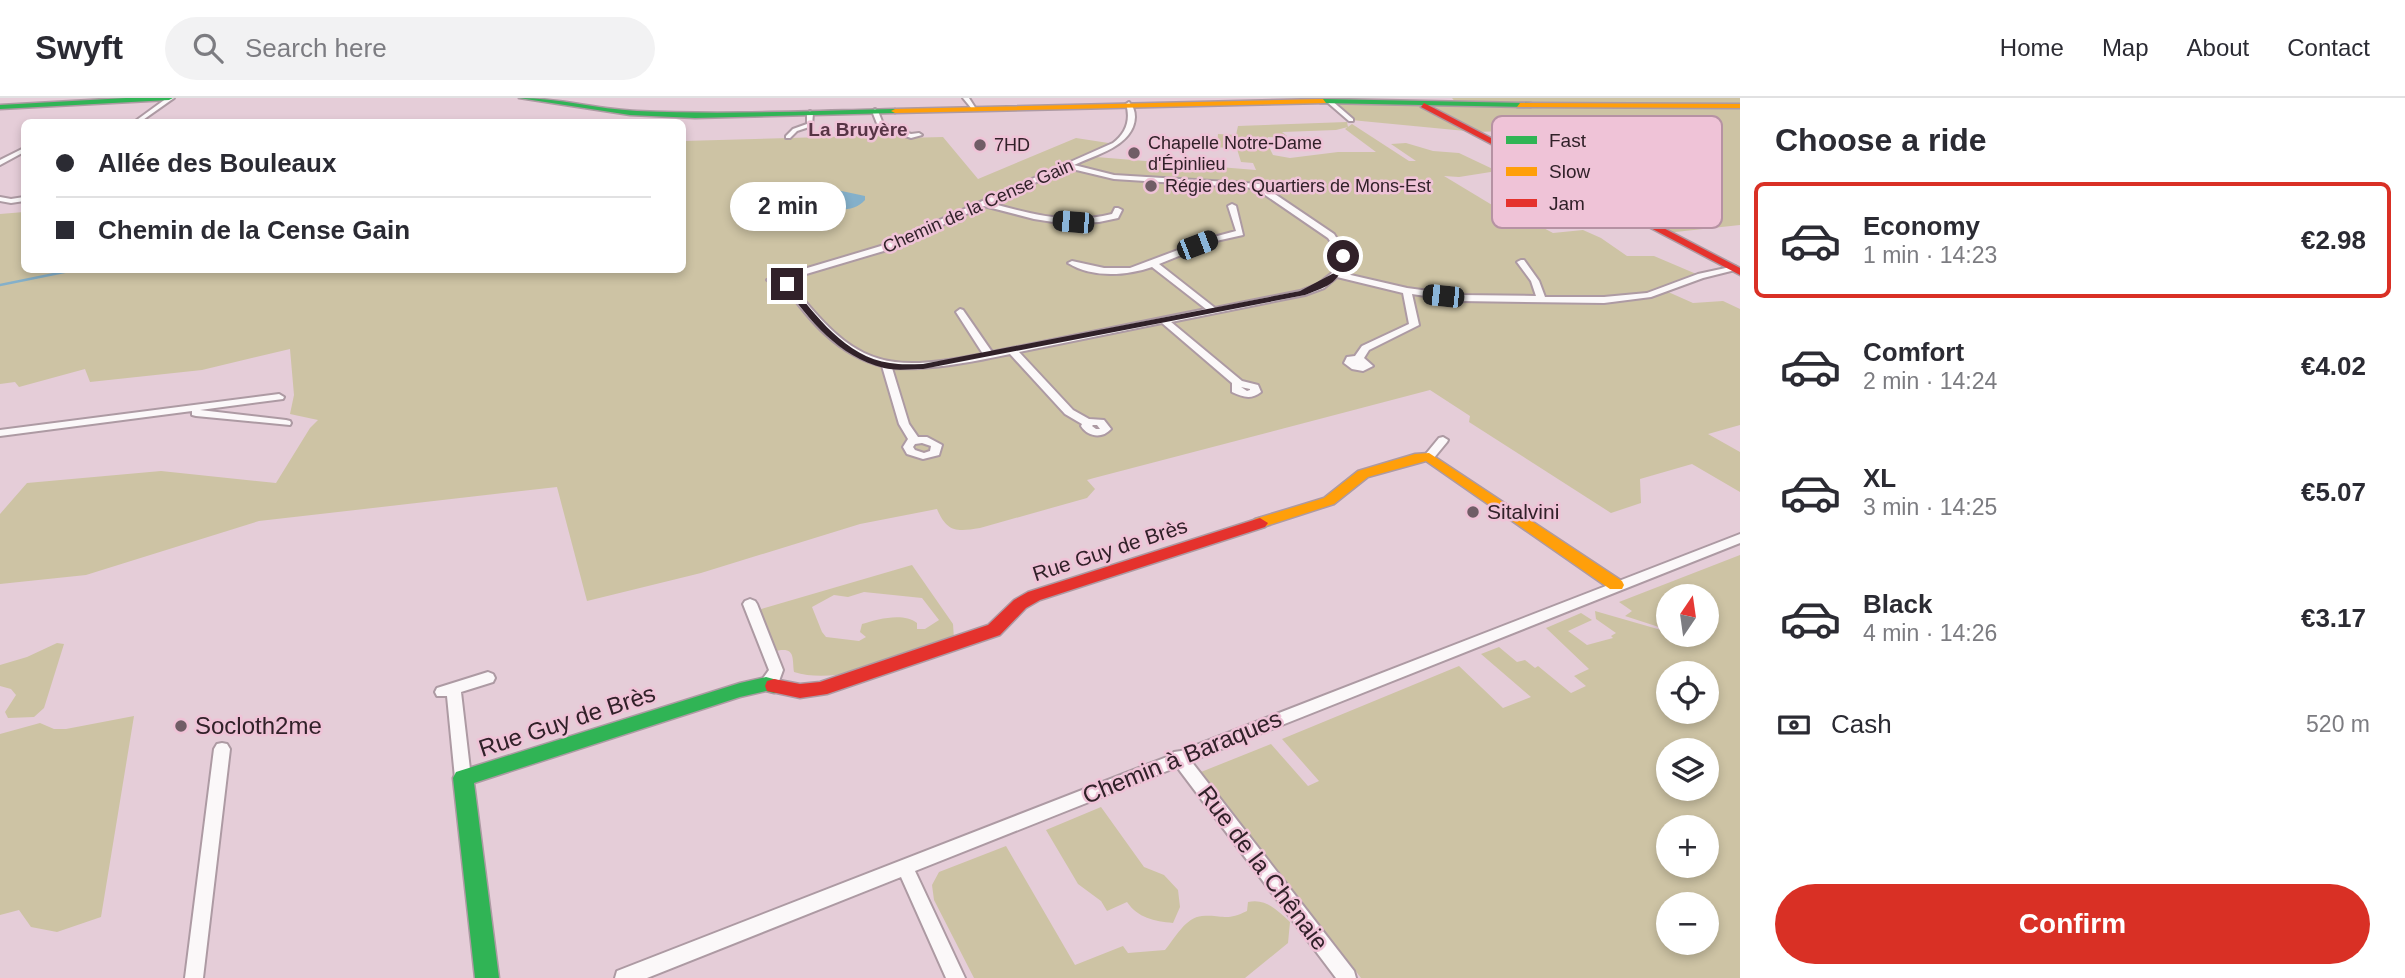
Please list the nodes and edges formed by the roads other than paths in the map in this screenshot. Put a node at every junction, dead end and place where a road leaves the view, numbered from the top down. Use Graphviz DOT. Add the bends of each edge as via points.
graph roads {
  1 [pos="70,98"];
  2 [pos="170,98"];
  3 [pos="523,98"];
  4 [pos="1240,99"];
  5 [pos="550,100"];
  6 [pos="1330,100"];
  7 [pos="970,103"];
  8 [pos="1423,103"];
  9 [pos="1129,104"];
  10 [pos="1531,105"];
  11 [pos="34,106"];
  12 [pos="1740,106"];
  13 [pos="0,107"];
  14 [pos="875,111"];
  15 [pos="810,113"];
  16 [pos="141,119"];
  17 [pos="1350,120"];
  18 [pos="919,135"];
  19 [pos="788,137"];
  20 [pos="1492,140"];
  21 [pos="21,152"];
  22 [pos="0,163"];
  23 [pos="1069,166"];
  24 [pos="0,199"];
  25 [pos="21,199"];
  26 [pos="985,204"];
  27 [pos="1232,206"];
  28 [pos="1118,210"];
  29 [pos="1659,228"];
  30 [pos="1521,262"];
  31 [pos="1072,263"];
  32 [pos="1146,265"];
  33 [pos="1738,270"];
  34 [pos="793,275"];
  35 [pos="1338,275"];
  36 [pos="1172,279"];
  37 [pos="771,280"];
  38 [pos="1407,291"];
  39 [pos="1542,298"];
  40 [pos="1214,311"];
  41 [pos="960,312"];
  42 [pos="1165,321"];
  43 [pos="1013,351"];
  44 [pos="989,355"];
  45 [pos="1359,359"];
  46 [pos="887,366"];
  47 [pos="1239,384"];
  48 [pos="279,397"];
  49 [pos="175,411"];
  50 [pos="286,423"];
  51 [pos="1088,423"];
  52 [pos="0,433"];
  53 [pos="914,440"];
  54 [pos="1443,440"];
  55 [pos="1429,457"];
  56 [pos="1740,538"];
  57 [pos="1615,585"];
  58 [pos="750,604"];
  59 [pos="488,678"];
  60 [pos="766,684"];
  61 [pos="447,691"];
  62 [pos="222,749"];
  63 [pos="1179,757"];
  64 [pos="463,778"];
  65 [pos="904,866"];
  66 [pos="194,978"];
  67 [pos="487,978"];
  68 [pos="624,978"];
  69 [pos="956,978"];
  70 [pos="1348,978"];
  1 -- 11 [label="main road"];
  2 -- 11 [label="main road"];
  2 -- 16 [label="street"];
  3 -- 5 [label="main road"];
  4 -- 6 [label="main road"];
  4 -- 9 [label="main road"];
  5 -- 15 [label="main road" via="669,116"];
  6 -- 8 [label="main road"];
  6 -- 17 [label="street"];
  7 -- 9 [label="main road"];
  7 -- 14 [label="main road"];
  8 -- 10 [label="main road"];
  8 -- 10 [label="main road"];
  8 -- 20 [label="main road"];
  9 -- 23 [label="street, Chemin de la Cense Gain" via="1133,117 1124,137"];
  10 -- 12 [label="main road"];
  11 -- 13 [label="main road"];
  14 -- 15 [label="main road"];
  14 -- 18 [label="street" via="880,125"];
  15 -- 19 [label="street" via="810,125"];
  21 -- 22 [label="street"];
  23 -- 26 [label="street, Chemin de la Cense Gain"];
  23 -- 35 [label="street" via="1114,177 1257,186 1335,240 1343,256"];
  24 -- 25 [label="street"];
  26 -- 28 [label="street" via="1038,218 1080,222 1101,221"];
  26 -- 34 [label="street, Chemin de la Cense Gain" via="877,250"];
  27 -- 32 [label="street" via="1240,233 1220,236"];
  29 -- 33 [label="main road"];
  30 -- 39 [label="street"];
  31 -- 32 [label="street" via="1101,269"];
  32 -- 36 [label="street"];
  32 -- 36 [label="street"];
  33 -- 39 [label="street" via="1701,276 1636,298"];
  34 -- 37 [label="street, Chemin de la Cense Gain"];
  34 -- 46 [label="street" via="787,284 816,321 852,352"];
  35 -- 38 [label="street"];
  35 -- 40 [label="street" via="1302,293"];
  36 -- 40 [label="street"];
  38 -- 39 [label="street" via="1484,300"];
  38 -- 45 [label="street" via="1414,325 1365,348"];
  40 -- 42 [label="street"];
  41 -- 44 [label="street"];
  42 -- 43 [label="street"];
  42 -- 47 [label="street"];
  43 -- 44 [label="street"];
  43 -- 51 [label="street" via="1069,412"];
  44 -- 46 [label="street" via="923,366"];
  46 -- 53 [label="street" via="904,424"];
  48 -- 49 [label="street"];
  49 -- 50 [label="street"];
  49 -- 52 [label="street"];
  54 -- 55 [label="street"];
  55 -- 57 [label="main road"];
  55 -- 60 [label="main road, Rue Guy de Brès" via="1363,474 1329,500 1034,596 994,630 820,689 800,691"];
  56 -- 57 [label="street, Chemin à Baraques"];
  57 -- 63 [label="street, Chemin à Baraques"];
  58 -- 60 [label="street" via="776,670"];
  59 -- 61 [label="street"];
  60 -- 64 [label="main road, Rue Guy de Brès"];
  61 -- 64 [label="street, Rue Guy de Brès"];
  62 -- 66 [label="street"];
  63 -- 65 [label="street, Chemin à Baraques"];
  63 -- 70 [label="street, Rue de la Chênaie"];
  64 -- 67 [label="main road, Rue Guy de Brès"];
  65 -- 68 [label="street, Chemin à Baraques"];
  65 -- 69 [label="street"];
}
